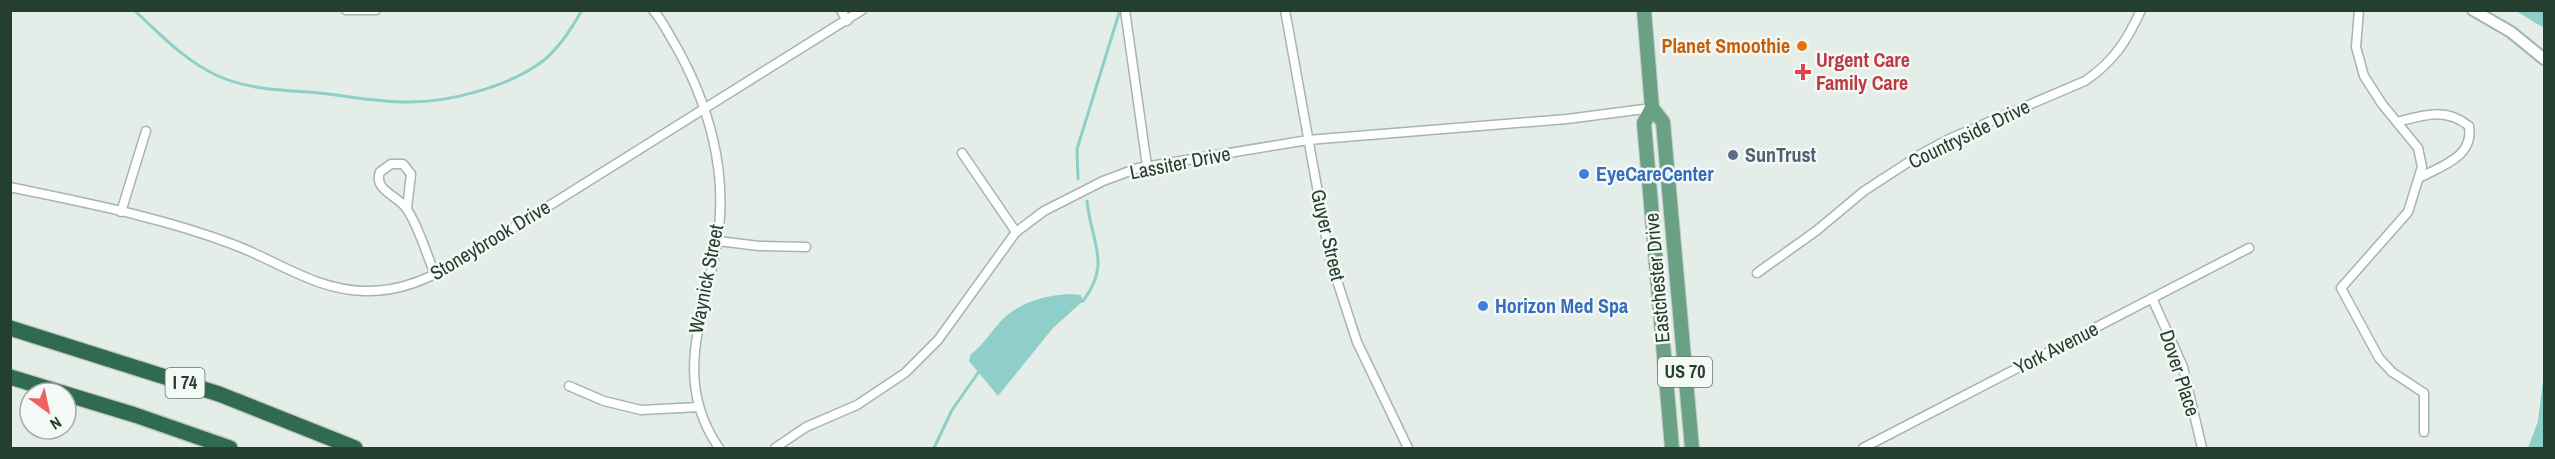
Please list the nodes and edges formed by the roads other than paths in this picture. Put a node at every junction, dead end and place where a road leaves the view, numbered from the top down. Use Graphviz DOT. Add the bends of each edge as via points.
graph roads {
  1 [pos="346,10"];
  2 [pos="376,10"];
  3 [pos="653,10"];
  4 [pos="841,10"];
  5 [pos="862,10"];
  6 [pos="1125,10"];
  7 [pos="1285,10"];
  8 [pos="1644,10"];
  9 [pos="2140,10"];
  10 [pos="2359,10"];
  11 [pos="2473,10"];
  12 [pos="847,21"];
  13 [pos="2544,59"];
  14 [pos="1652,108"];
  15 [pos="705,109"];
  16 [pos="2397,122"];
  17 [pos="146,131"];
  18 [pos="1308,140"];
  19 [pos="962,153"];
  20 [pos="1147,166"];
  21 [pos="2421,177"];
  22 [pos="10,187"];
  23 [pos="407,209"];
  24 [pos="121,212"];
  25 [pos="1016,232"];
  26 [pos="718,241"];
  27 [pos="806,247"];
  28 [pos="2249,248"];
  29 [pos="1757,273"];
  30 [pos="435,274"];
  31 [pos="2152,298"];
  32 [pos="10,328"];
  33 [pos="10,377"];
  34 [pos="569,386"];
  35 [pos="699,407"];
  36 [pos="2424,432"];
  37 [pos="230,448"];
  38 [pos="355,448"];
  39 [pos="719,448"];
  40 [pos="775,448"];
  41 [pos="1408,448"];
  42 [pos="1672,448"];
  43 [pos="1692,448"];
  44 [pos="1863,448"];
  45 [pos="2202,448"];
  1 -- 2 [label="street"];
  3 -- 15 [label="street, Waynick Street" via="683,58"];
  4 -- 12 [label="street"];
  5 -- 12 [label="street, Stoneybrook Drive"];
  6 -- 20 [label="street"];
  7 -- 18 [label="street, Guyer Street"];
  8 -- 14 [label="main road, Eastchester Drive / US 70"];
  9 -- 29 [label="street, Countryside Drive" via="2129,38 2103,68 2085,81 1921,154 1864,191"];
  10 -- 16 [label="street" via="2356,47 2364,76"];
  11 -- 13 [label="street" via="2511,32"];
  12 -- 15 [label="street, Stoneybrook Drive"];
  14 -- 18 [label="street, Lassiter Drive"];
  14 -- 42 [label="main road, Eastchester Drive / US 70" via="1644,123"];
  14 -- 43 [label="main road, Eastchester Drive / US 70" via="1663,122"];
  15 -- 26 [label="street, Waynick Street" via="717,161"];
  15 -- 30 [label="street, Stoneybrook Drive"];
  16 -- 21 [label="street" via="2418,148"];
  16 -- 21 [label="street" via="2439,114 2457,116 2469,126 2471,138 2463,153"];
  17 -- 24 [label="street"];
  18 -- 20 [label="street, Lassiter Drive"];
  18 -- 41 [label="street, Guyer Street" via="1332,268 1357,342"];
  19 -- 25 [label="street"];
  20 -- 25 [label="street, Lassiter Drive" via="1073,194"];
  21 -- 36 [label="street" via="2408,212 2342,288 2379,358 2392,372 2424,393"];
  22 -- 24 [label="street, Stoneybrook Drive"];
  23 -- 23 [label="street" via="386,192 379,180 382,169 391,164 403,164 411,174"];
  23 -- 30 [label="street"];
  24 -- 30 [label="street, Stoneybrook Drive" via="233,244 301,277 335,288 392,290"];
  25 -- 40 [label="street, Lassiter Drive" via="938,340 905,373 857,405 806,427"];
  26 -- 27 [label="street"];
  26 -- 35 [label="street, Waynick Street" via="694,343"];
  28 -- 31 [label="street, York Avenue"];
  31 -- 44 [label="street, York Avenue"];
  31 -- 45 [label="street, Dover Place" via="2182,367"];
  32 -- 38 [label="highway, I 74" via="219,394"];
  33 -- 37 [label="highway, I 74"];
  34 -- 35 [label="street" via="604,401 641,410"];
  35 -- 39 [label="street, Waynick Street"];
}
